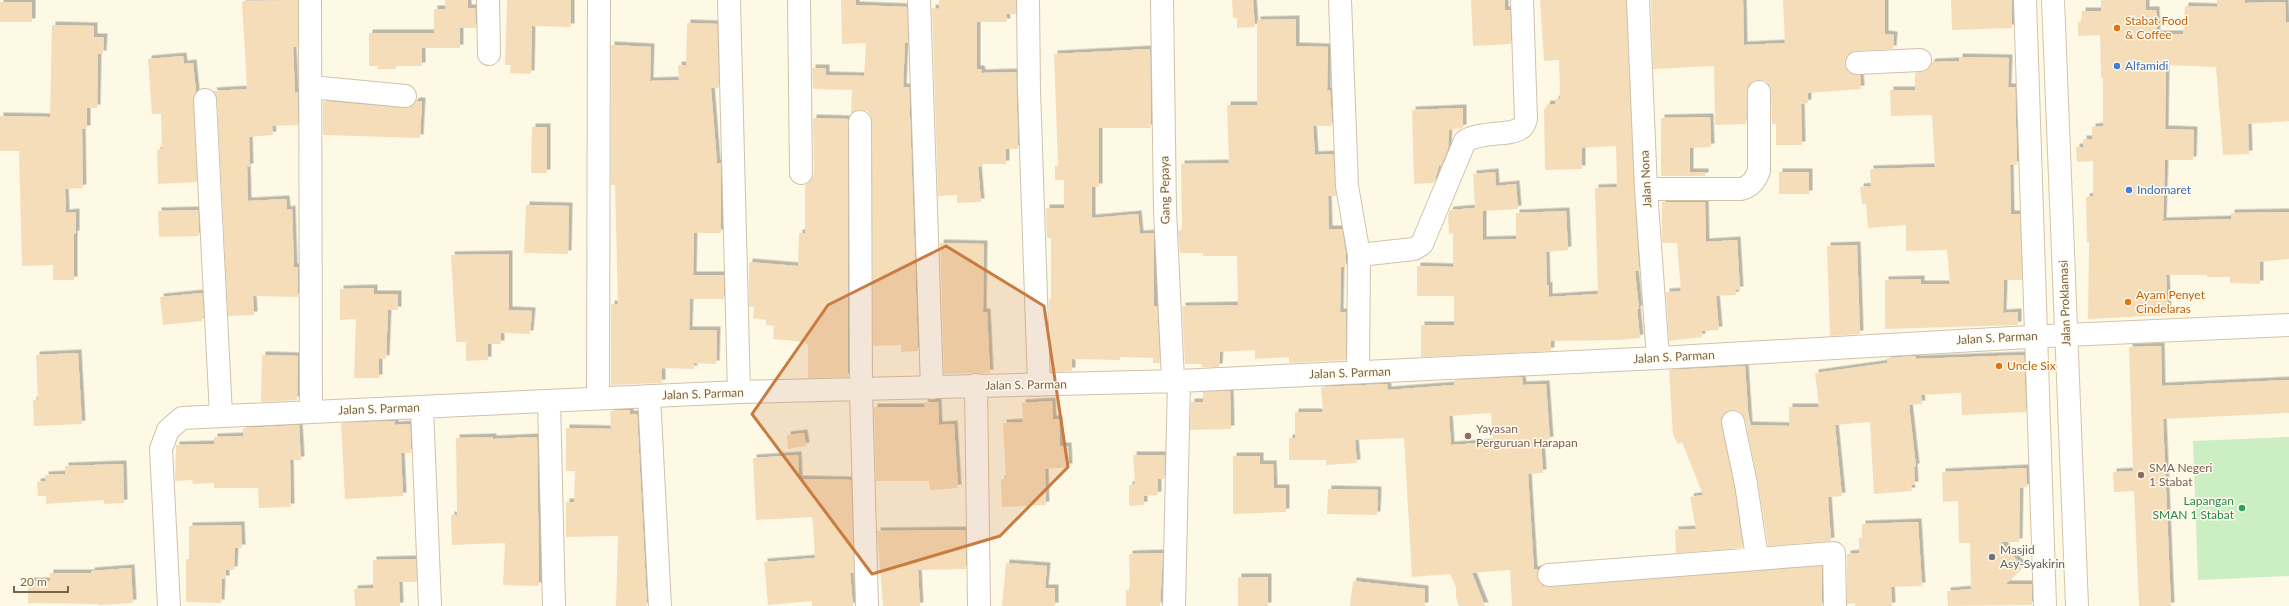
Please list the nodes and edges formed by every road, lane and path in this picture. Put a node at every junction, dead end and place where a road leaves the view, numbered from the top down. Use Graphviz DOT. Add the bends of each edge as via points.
graph roads {
  1 [pos="310,0"];
  2 [pos="488,0"];
  3 [pos="599,0"];
  4 [pos="729,0"];
  5 [pos="799,0"];
  6 [pos="919,0"];
  7 [pos="1028,0"];
  8 [pos="1162,0"];
  9 [pos="1340,0"];
  10 [pos="1522,0"];
  11 [pos="1638,0"];
  12 [pos="2025,0"];
  13 [pos="2053,0"];
  14 [pos="489,54"];
  15 [pos="1920,60"];
  16 [pos="1857,63"];
  17 [pos="311,87"];
  18 [pos="1760,92"];
  19 [pos="405,96"];
  20 [pos="205,100"];
  21 [pos="860,122"];
  22 [pos="801,173"];
  23 [pos="1646,189"];
  24 [pos="1359,254"];
  25 [pos="2289,325"];
  26 [pos="2066,335"];
  27 [pos="2037,336"];
  28 [pos="1658,358"];
  29 [pos="1358,372"];
  30 [pos="1176,380"];
  31 [pos="976,385"];
  32 [pos="1039,385"];
  33 [pos="932,388"];
  34 [pos="861,389"];
  35 [pos="739,392"];
  36 [pos="649,396"];
  37 [pos="598,398"];
  38 [pos="549,401"];
  39 [pos="422,407"];
  40 [pos="311,411"];
  41 [pos="221,415"];
  42 [pos="1733,422"];
  43 [pos="1757,558"];
  44 [pos="1549,575"];
  45 [pos="170,606"];
  46 [pos="430,606"];
  47 [pos="554,606"];
  48 [pos="660,606"];
  49 [pos="867,606"];
  50 [pos="979,606"];
  51 [pos="1174,606"];
  52 [pos="1835,606"];
  53 [pos="2045,606"];
  54 [pos="2077,606"];
  1 -- 17 [label="street"];
  2 -- 14 [label="street"];
  3 -- 37 [label="street"];
  4 -- 35 [label="street"];
  5 -- 22 [label="street"];
  6 -- 33 [label="street"];
  7 -- 32 [label="street"];
  8 -- 30 [label="street, Gang Pepaya" via="1165,210"];
  9 -- 24 [label="street" via="1347,186"];
  10 -- 24 [label="street" via="1526,119 1524,124 1516,130 1474,135 1465,141 1422,244 1414,249"];
  11 -- 23 [label="street, Jalan Nona"];
  12 -- 27 [label="street"];
  13 -- 26 [label="street, Jalan Proklamasi"];
  15 -- 16 [label="street"];
  17 -- 19 [label="street"];
  17 -- 40 [label="street"];
  18 -- 23 [label="street" via="1759,171 1749,187"];
  20 -- 41 [label="street"];
  21 -- 34 [label="street"];
  23 -- 28 [label="street, Jalan Nona"];
  24 -- 29 [label="street"];
  25 -- 26 [label="street, Jalan S. Parman"];
  26 -- 27 [label="street, Jalan S. Parman"];
  26 -- 54 [label="street, Jalan Proklamasi"];
  27 -- 28 [label="street, Jalan S. Parman"];
  27 -- 53 [label="street"];
  28 -- 29 [label="street, Jalan S. Parman"];
  29 -- 30 [label="street, Jalan S. Parman"];
  30 -- 32 [label="street, Jalan S. Parman"];
  30 -- 51 [label="street, Gang Pepaya"];
  31 -- 32 [label="street, Jalan S. Parman"];
  31 -- 33 [label="street, Jalan S. Parman"];
  31 -- 50 [label="street"];
  33 -- 34 [label="street, Jalan S. Parman"];
  34 -- 35 [label="street, Jalan S. Parman"];
  34 -- 49 [label="street"];
  35 -- 36 [label="street, Jalan S. Parman"];
  36 -- 37 [label="street, Jalan S. Parman"];
  36 -- 48 [label="street"];
  37 -- 38 [label="street, Jalan S. Parman"];
  38 -- 39 [label="street, Jalan S. Parman"];
  38 -- 47 [label="street"];
  39 -- 40 [label="street, Jalan S. Parman"];
  39 -- 46 [label="street"];
  40 -- 41 [label="street, Jalan S. Parman"];
  41 -- 45 [label="street, Jalan S. Parman" via="182,418 168,430 161,449"];
  42 -- 43 [label="street" via="1746,484"];
  43 -- 44 [label="street"];
  43 -- 52 [label="street" via="1834,553"];
}
